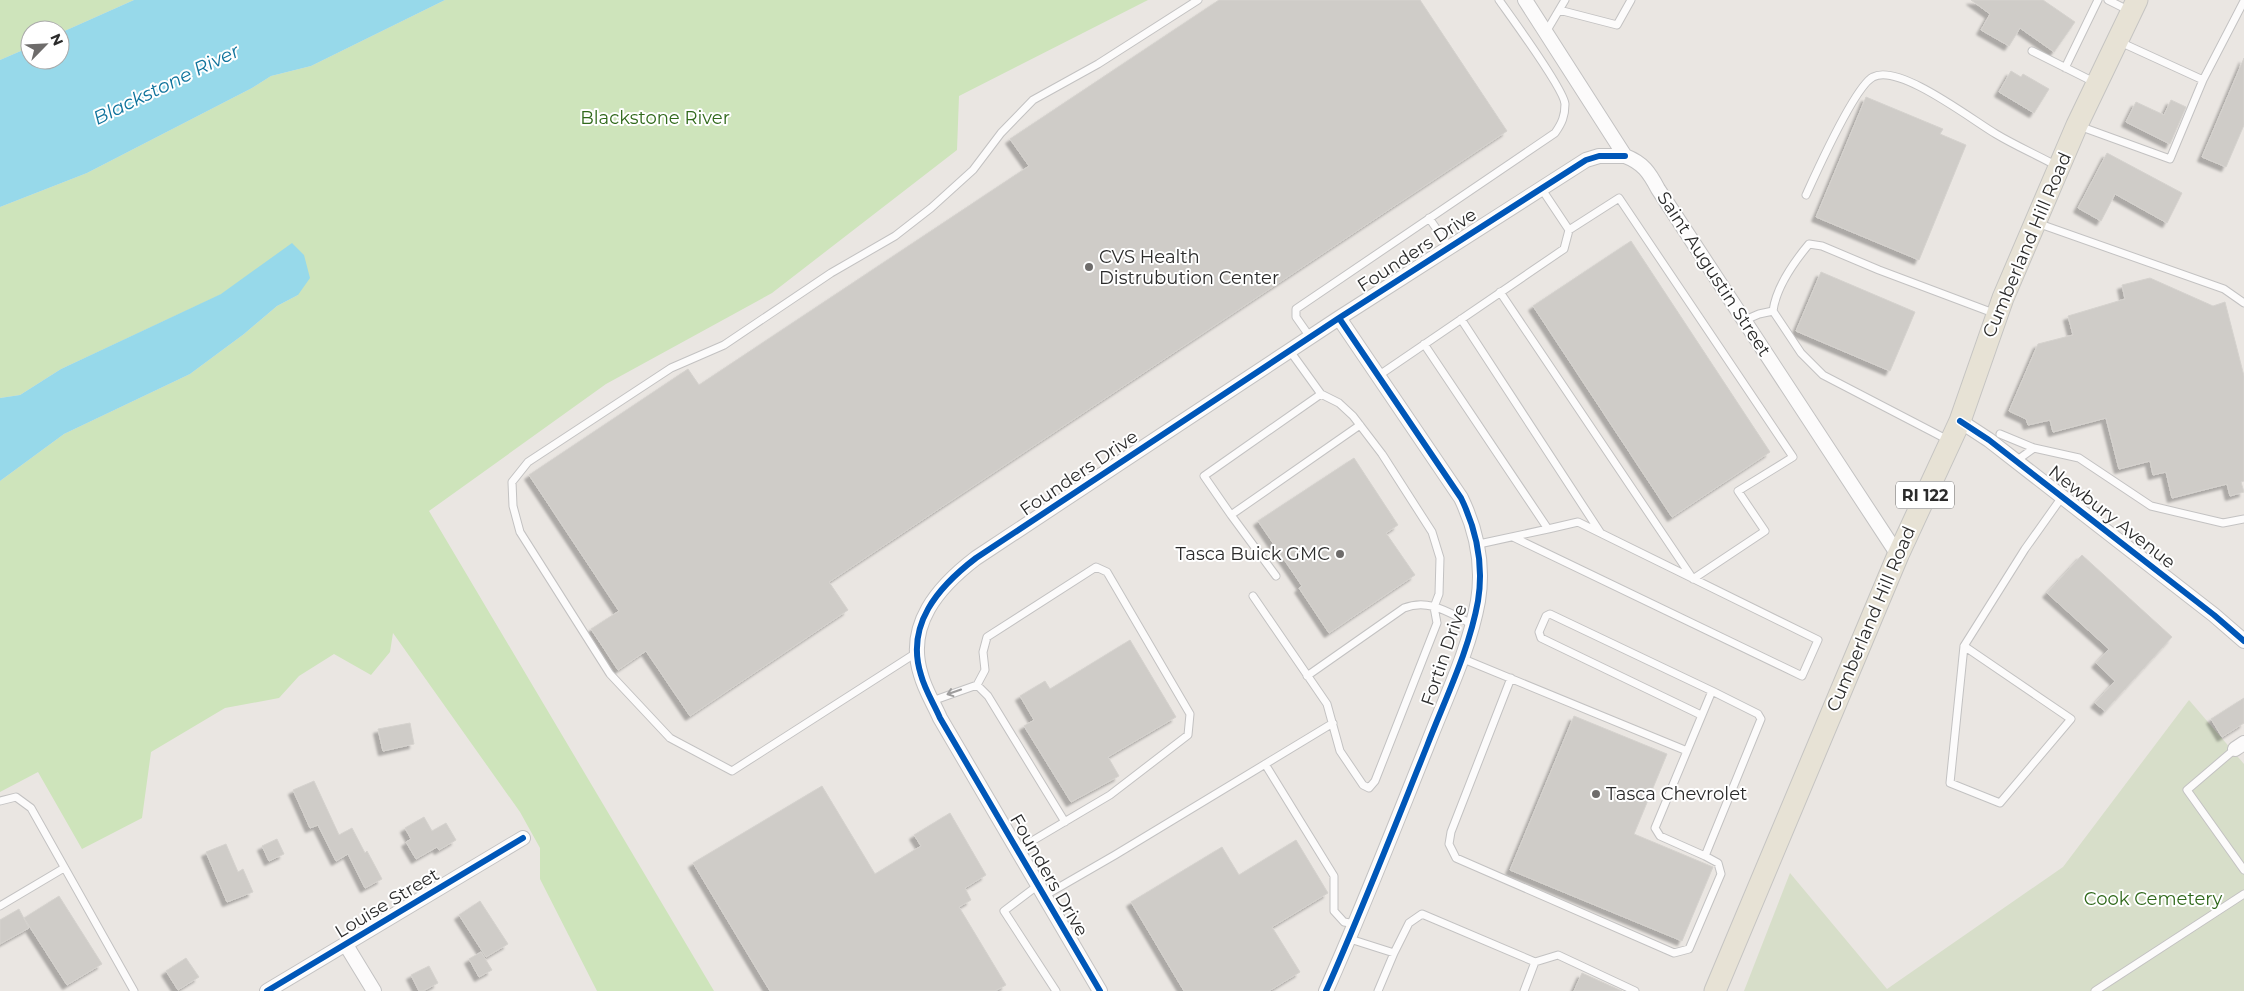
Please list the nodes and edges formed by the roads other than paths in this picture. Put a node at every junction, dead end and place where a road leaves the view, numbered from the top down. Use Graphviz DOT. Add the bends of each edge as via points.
graph roads {
  1 [pos="1198,0"];
  2 [pos="1500,0"];
  3 [pos="1525,0"];
  4 [pos="1564,0"];
  5 [pos="1631,0"];
  6 [pos="2098,0"];
  7 [pos="2244,0"];
  8 [pos="2111,1"];
  9 [pos="2134,6"];
  10 [pos="1558,10"];
  11 [pos="1546,32"];
  12 [pos="2117,41"];
  13 [pos="2032,51"];
  14 [pos="2065,68"];
  15 [pos="2203,80"];
  16 [pos="2097,83"];
  17 [pos="2077,125"];
  18 [pos="1626,156"];
  19 [pos="2059,167"];
  20 [pos="1541,188"];
  21 [pos="1806,195"];
  22 [pos="1429,218"];
  23 [pos="2036,222"];
  24 [pos="1569,230"];
  25 [pos="1449,247"];
  26 [pos="1500,292"];
  27 [pos="2244,303"];
  28 [pos="1773,311"];
  29 [pos="1996,314"];
  30 [pos="1340,318"];
  31 [pos="1461,319"];
  32 [pos="1745,320"];
  33 [pos="1310,337"];
  34 [pos="1424,344"];
  35 [pos="1290,351"];
  36 [pos="1378,376"];
  37 [pos="1321,394"];
  38 [pos="1960,421"];
  39 [pos="1360,425"];
  40 [pos="2000,434"];
  41 [pos="1950,441"];
  42 [pos="2034,448"];
  43 [pos="2016,461"];
  44 [pos="2062,497"];
  45 [pos="1231,515"];
  46 [pos="2244,520"];
  47 [pos="1548,530"];
  48 [pos="1600,532"];
  49 [pos="1514,537"];
  50 [pos="1479,544"];
  51 [pos="1898,555"];
  52 [pos="1276,576"];
  53 [pos="1693,579"];
  54 [pos="1253,596"];
  55 [pos="1434,606"];
  56 [pos="1472,624"];
  57 [pos="2244,641"];
  58 [pos="1964,646"];
  59 [pos="916,653"];
  60 [pos="1461,658"];
  61 [pos="1307,676"];
  62 [pos="1511,678"];
  63 [pos="977,685"];
  64 [pos="1712,691"];
  65 [pos="932,701"];
  66 [pos="1701,716"];
  67 [pos="1333,724"];
  68 [pos="2239,746"];
  69 [pos="1687,751"];
  70 [pos="1266,764"];
  71 [pos="0,801"];
  72 [pos="1065,822"];
  73 [pos="523,838"];
  74 [pos="1016,850"];
  75 [pos="1705,856"];
  76 [pos="64,868"];
  77 [pos="2244,870"];
  78 [pos="1040,891"];
  79 [pos="2244,894"];
  80 [pos="0,906"];
  81 [pos="1356,924"];
  82 [pos="1350,939"];
  83 [pos="346,945"];
  84 [pos="1394,953"];
  85 [pos="1535,962"];
  86 [pos="134,991"];
  87 [pos="266,991"];
  88 [pos="374,991"];
  89 [pos="1056,991"];
  90 [pos="1100,991"];
  91 [pos="1326,991"];
  92 [pos="1378,991"];
  93 [pos="1524,991"];
  94 [pos="1635,991"];
  95 [pos="1715,991"];
  96 [pos="2095,991"];
  1 -- 59 [label="lane" via="1098,64 1033,100 1001,133 973,170 895,236 831,273 724,345 671,368 528,462 512,482 513,506 520,532 610,674 670,738 732,771"];
  2 -- 22 [label="lane" via="1565,102 1563,121 1555,133"];
  3 -- 11 [label="street, Saint Augustin Street"];
  4 -- 10 [label="lane"];
  5 -- 10 [label="lane" via="1617,25"];
  6 -- 14 [label="lane"];
  7 -- 15 [label="lane"];
  8 -- 9 [label="lane"];
  9 -- 12 [label="main road, Cumberland Hill Road / RI 122"];
  10 -- 11 [label="lane"];
  11 -- 18 [label="street, Saint Augustin Street"];
  12 -- 15 [label="lane"];
  12 -- 16 [label="main road, Cumberland Hill Road / RI 122"];
  13 -- 14 [label="lane"];
  14 -- 16 [label="lane"];
  15 -- 17 [label="lane" via="2170,159"];
  16 -- 17 [label="main road, Cumberland Hill Road / RI 122"];
  17 -- 19 [label="main road, Cumberland Hill Road / RI 122"];
  18 -- 20 [label="street, Founders Drive" via="1599,156 1586,160"];
  18 -- 32 [label="street, Saint Augustin Street" via="1647,169"];
  19 -- 21 [label="lane" via="1996,134 1953,104 1900,78 1881,74 1871,77 1862,86"];
  19 -- 23 [label="main road, Cumberland Hill Road / RI 122"];
  20 -- 24 [label="lane"];
  20 -- 25 [label="street, Founders Drive"];
  22 -- 25 [label="lane"];
  22 -- 33 [label="lane" via="1296,309 1296,317"];
  23 -- 27 [label="lane" via="2224,289"];
  23 -- 29 [label="main road, Cumberland Hill Road / RI 122"];
  24 -- 26 [label="lane" via="1564,249"];
  24 -- 53 [label="lane" via="1619,198 1793,457 1738,491 1765,531"];
  25 -- 30 [label="street, Founders Drive"];
  26 -- 31 [label="lane"];
  26 -- 53 [label="lane"];
  28 -- 29 [label="lane" via="1774,302 1808,244 1822,246"];
  28 -- 32 [label="lane"];
  28 -- 41 [label="lane" via="1801,354 1823,375"];
  29 -- 38 [label="main road, Cumberland Hill Road / RI 122"];
  30 -- 33 [label="street, Founders Drive"];
  30 -- 36 [label="street, Fortin Drive"];
  31 -- 34 [label="lane"];
  31 -- 48 [label="lane"];
  32 -- 51 [label="street, Saint Augustin Street"];
  33 -- 35 [label="street, Founders Drive"];
  34 -- 36 [label="lane"];
  34 -- 47 [label="lane"];
  35 -- 37 [label="lane"];
  35 -- 59 [label="street, Founders Drive" via="958,572 929,604 919,627"];
  36 -- 50 [label="street, Fortin Drive" via="1461,498"];
  37 -- 39 [label="lane" via="1339,402"];
  37 -- 45 [label="lane" via="1204,476"];
  38 -- 41 [label="main road, Cumberland Hill Road / RI 122"];
  38 -- 43 [label="street, Newbury Avenue"];
  39 -- 45 [label="lane"];
  39 -- 55 [label="lane" via="1432,532 1440,558 1439,594"];
  40 -- 42 [label="lane"];
  41 -- 51 [label="main road, Cumberland Hill Road / RI 122"];
  42 -- 43 [label="lane"];
  42 -- 46 [label="lane" via="2078,458 2151,506 2223,524"];
  43 -- 44 [label="street, Newbury Avenue"];
  44 -- 57 [label="street, Newbury Avenue" via="2214,614"];
  44 -- 58 [label="lane"];
  45 -- 52 [label="lane"];
  47 -- 48 [label="lane" via="1578,522"];
  47 -- 49 [label="lane"];
  48 -- 53 [label="lane"];
  49 -- 50 [label="lane"];
  49 -- 53 [label="lane" via="1802,676 1818,640"];
  50 -- 56 [label="street, Fortin Drive" via="1480,581"];
  51 -- 95 [label="main road, Cumberland Hill Road / RI 122"];
  54 -- 61 [label="lane"];
  55 -- 56 [label="lane"];
  55 -- 61 [label="lane" via="1417,603 1404,608"];
  55 -- 67 [label="lane" via="1437,623 1375,781 1369,788 1363,785 1340,751"];
  56 -- 60 [label="street, Fortin Drive"];
  58 -- 58 [label="lane" via="1950,783 2000,803 2071,719"];
  59 -- 65 [label="street, Founders Drive" via="921,678"];
  60 -- 62 [label="lane"];
  60 -- 81 [label="street, Fortin Drive"];
  61 -- 67 [label="lane" via="1327,704"];
  62 -- 69 [label="lane"];
  62 -- 75 [label="lane" via="1451,832 1449,844 1456,858 1674,953 1689,949 1721,874 1718,863"];
  63 -- 65 [label="lane, one-way"];
  63 -- 72 [label="lane" via="988,696"];
  63 -- 72 [label="lane" via="985,670 983,652 987,636 1096,567 1107,572 1190,714 1188,735 1130,781"];
  64 -- 66 [label="lane"];
  64 -- 66 [label="lane" via="1550,614 1546,616 1539,632 1541,638"];
  64 -- 75 [label="lane" via="1758,714 1761,719"];
  65 -- 74 [label="street, Founders Drive"];
  66 -- 69 [label="lane"];
  67 -- 70 [label="lane"];
  68 -- 77 [label="lane" via="2187,790"];
  69 -- 75 [label="lane" via="1655,828 1660,836"];
  70 -- 78 [label="lane" via="1115,855"];
  70 -- 81 [label="lane" via="1334,876 1334,911 1344,922"];
  71 -- 76 [label="lane" via="16,797 31,808"];
  72 -- 74 [label="lane"];
  73 -- 83 [label="street, Louise Street"];
  74 -- 78 [label="street, Founders Drive"];
  76 -- 80 [label="lane"];
  76 -- 86 [label="lane"];
  78 -- 89 [label="lane" via="1004,910"];
  78 -- 90 [label="street, Founders Drive"];
  79 -- 96 [label="lane"];
  81 -- 82 [label="street, Fortin Drive"];
  82 -- 84 [label="lane"];
  82 -- 91 [label="street, Fortin Drive"];
  83 -- 87 [label="street, Louise Street"];
  83 -- 88 [label="street"];
  84 -- 85 [label="lane" via="1409,923 1422,914"];
  84 -- 92 [label="lane"];
  85 -- 93 [label="lane"];
  85 -- 94 [label="lane" via="1558,955"];
}
